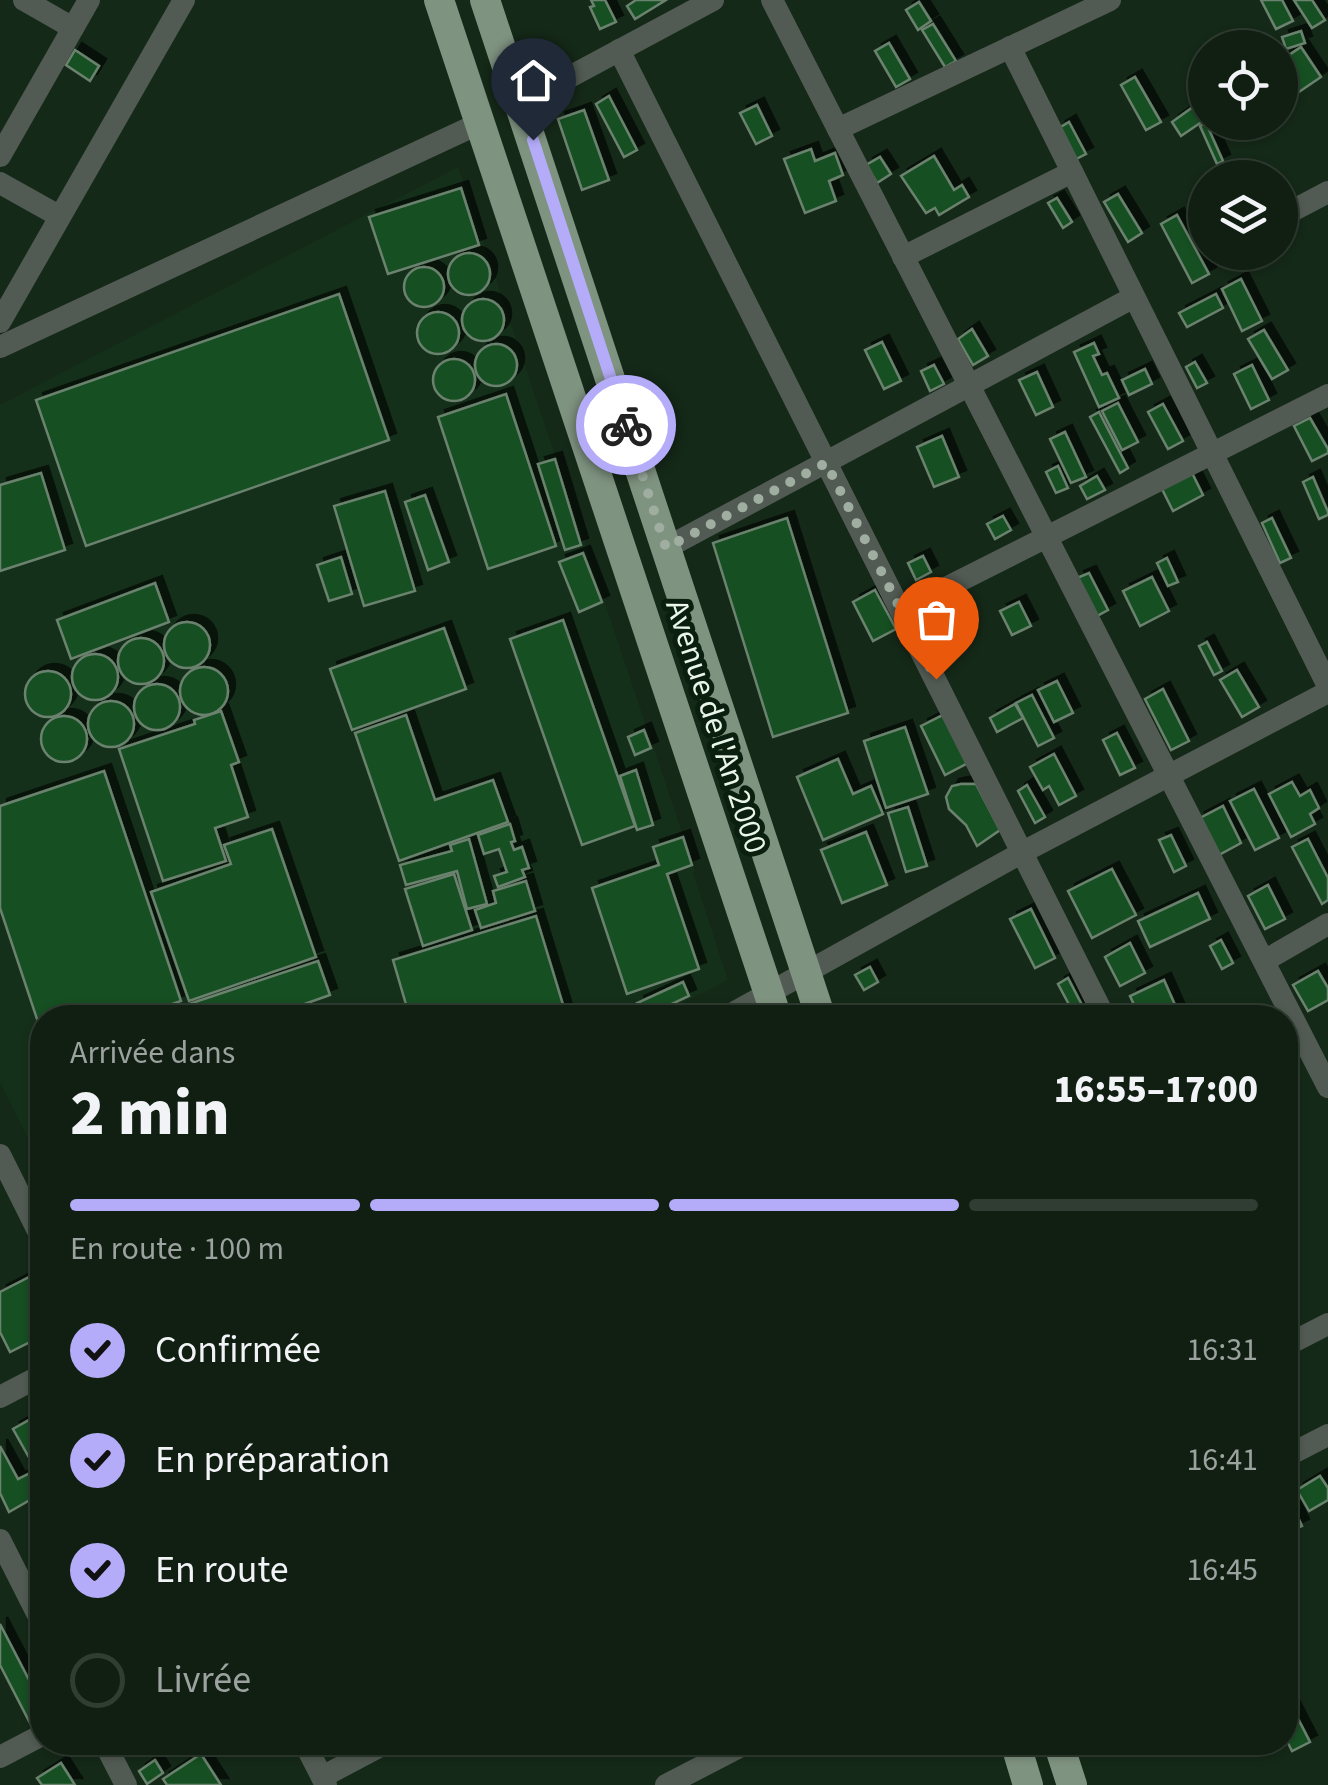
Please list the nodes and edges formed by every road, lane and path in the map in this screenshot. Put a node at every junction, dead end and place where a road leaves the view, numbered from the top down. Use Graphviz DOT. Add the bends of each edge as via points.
graph roads {
  1 [pos="24,0"];
  2 [pos="89,0"];
  3 [pos="439,0"];
  4 [pos="486,0"];
  5 [pos="713,0"];
  6 [pos="772,0"];
  7 [pos="1110,0"];
  8 [pos="175,3"];
  9 [pos="73,28"];
  10 [pos="1010,47"];
  11 [pos="619,50"];
  12 [pos="521,103"];
  13 [pos="480,124"];
  14 [pos="838,129"];
  15 [pos="0,156"];
  16 [pos="1072,172"];
  17 [pos="0,183"];
  18 [pos="1328,192"];
  19 [pos="1298,208"];
  20 [pos="59,216"];
  21 [pos="903,256"];
  22 [pos="1134,297"];
  23 [pos="0,322"];
  24 [pos="0,347"];
  25 [pos="970,386"];
  26 [pos="1328,395"];
  27 [pos="1213,454"];
  28 [pos="826,463"];
  29 [pos="1047,537"];
  30 [pos="666,548"];
  31 [pos="902,610"];
  32 [pos="1328,689"];
  33 [pos="1169,776"];
  34 [pos="1023,852"];
  35 [pos="1328,924"];
  36 [pos="1264,961"];
  37 [pos="806,973"];
  38 [pos="773,1005"];
  39 [pos="774,1005"];
  40 [pos="817,1005"];
  41 [pos="1100,1005"];
  42 [pos="1280,1005"];
  43 [pos="1298,1047"];
  44 [pos="1328,1087"];
  45 [pos="0,1155"];
  46 [pos="30,1215"];
  47 [pos="1328,1324"];
  48 [pos="1298,1339"];
  49 [pos="30,1381"];
  50 [pos="0,1397"];
  51 [pos="1328,1435"];
  52 [pos="1298,1450"];
  53 [pos="0,1540"];
  54 [pos="30,1599"];
  55 [pos="30,1741"];
  56 [pos="111,1755"];
  57 [pos="311,1755"];
  58 [pos="367,1755"];
  59 [pos="724,1755"];
  60 [pos="1018,1755"];
  61 [pos="1062,1755"];
  62 [pos="0,1757"];
  63 [pos="324,1781"];
  64 [pos="126,1785"];
  65 [pos="666,1785"];
  66 [pos="1028,1785"];
  67 [pos="1072,1785"];
  1 -- 9 [label="street"];
  2 -- 9 [label="street"];
  3 -- 13 [label="main road, Avenue de l'An 2000"];
  4 -- 12 [label="main road, Avenue de l'An 2000"];
  5 -- 11 [label="street"];
  6 -- 14 [label="street"];
  7 -- 10 [label="street"];
  8 -- 20 [label="street"];
  9 -- 15 [label="street"];
  10 -- 14 [label="street"];
  10 -- 16 [label="street"];
  11 -- 12 [label="street"];
  11 -- 28 [label="street"];
  12 -- 30 [label="main road, Avenue de l'An 2000"];
  13 -- 24 [label="street"];
  13 -- 38 [label="main road, Avenue de l'An 2000"];
  14 -- 21 [label="street"];
  16 -- 21 [label="street"];
  16 -- 22 [label="street"];
  17 -- 20 [label="street"];
  18 -- 19 [label="street"];
  20 -- 23 [label="street"];
  21 -- 25 [label="street"];
  22 -- 25 [label="street"];
  22 -- 27 [label="street"];
  25 -- 28 [label="street"];
  25 -- 29 [label="street"];
  26 -- 27 [label="street"];
  27 -- 29 [label="street"];
  27 -- 32 [label="street"];
  28 -- 30 [label="street"];
  28 -- 31 [label="street"];
  29 -- 31 [label="street"];
  29 -- 33 [label="street"];
  30 -- 37 [label="main road, Avenue de l'An 2000"];
  31 -- 34 [label="street"];
  32 -- 33 [label="street"];
  33 -- 34 [label="street"];
  33 -- 36 [label="street"];
  34 -- 37 [label="street"];
  34 -- 41 [label="street"];
  35 -- 36 [label="street"];
  36 -- 42 [label="street"];
  37 -- 39 [label="street"];
  37 -- 40 [label="main road, Avenue de l'An 2000"];
  43 -- 44 [label="street"];
  45 -- 46 [label="street"];
  47 -- 48 [label="street"];
  49 -- 50 [label="street"];
  51 -- 52 [label="street"];
  53 -- 54 [label="street"];
  55 -- 62 [label="street"];
  56 -- 64 [label="street"];
  57 -- 63 [label="street"];
  58 -- 63 [label="street"];
  59 -- 65 [label="street"];
  60 -- 66 [label="main road"];
  61 -- 67 [label="main road"];
}
